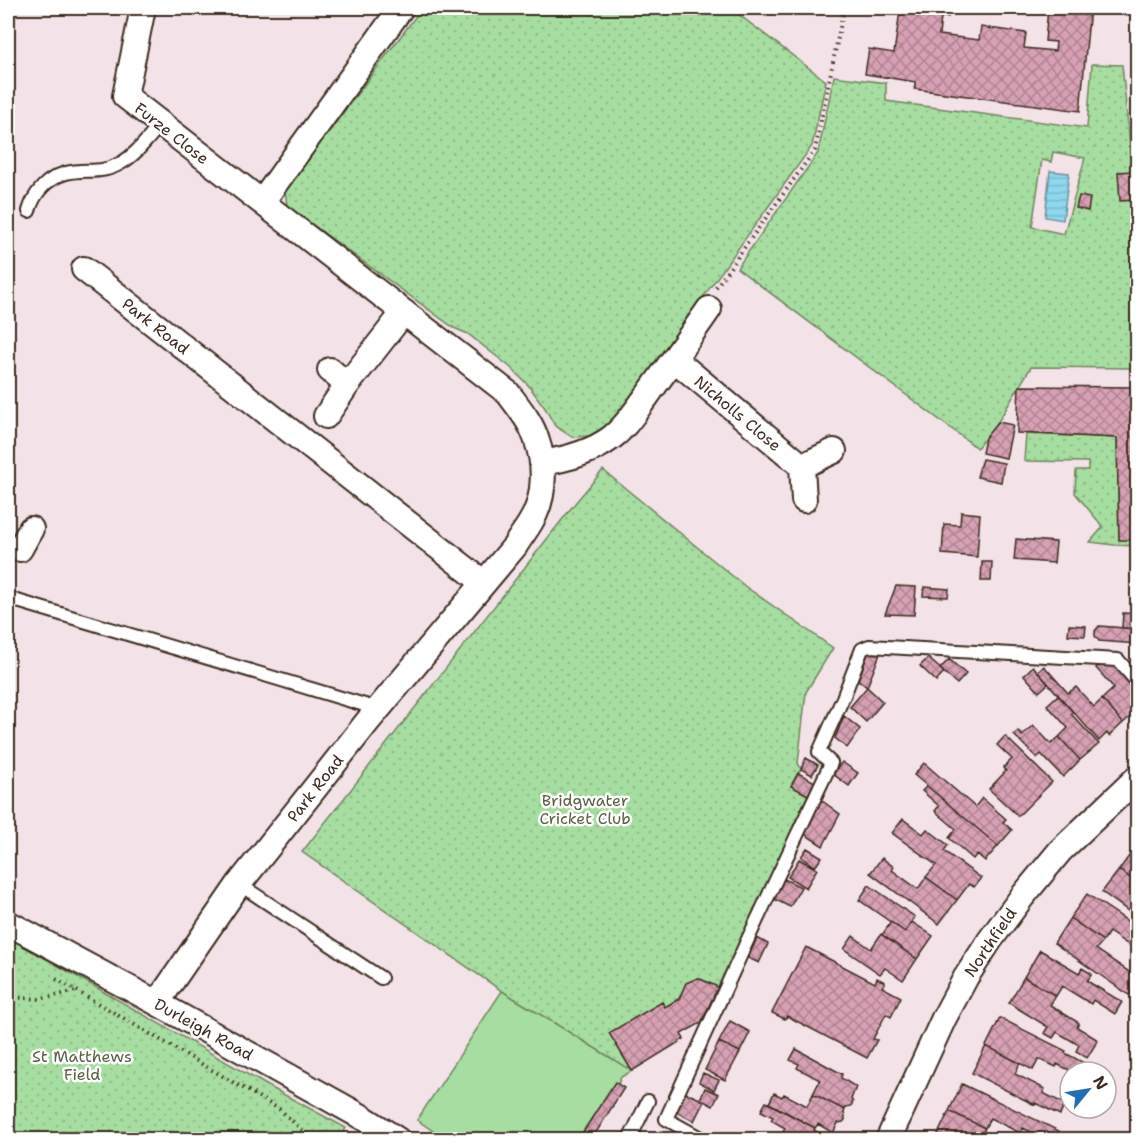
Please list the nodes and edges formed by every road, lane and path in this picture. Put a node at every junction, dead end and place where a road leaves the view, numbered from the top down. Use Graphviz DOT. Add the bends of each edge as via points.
graph roads {
  1 [pos="143,8"];
  2 [pos="401,8"];
  3 [pos="843,8"];
  4 [pos="161,124"];
  5 [pos="262,202"];
  6 [pos="29,211"];
  7 [pos="84,269"];
  8 [pos="709,309"];
  9 [pos="404,312"];
  10 [pos="674,359"];
  11 [pos="326,416"];
  12 [pos="834,451"];
  13 [pos="542,463"];
  14 [pos="802,466"];
  15 [pos="804,500"];
  16 [pos="31,529"];
  17 [pos="8,547"];
  18 [pos="484,583"];
  19 [pos="14,600"];
  20 [pos="1137,683"];
  21 [pos="378,709"];
  22 [pos="1137,777"];
  23 [pos="239,884"];
  24 [pos="8,923"];
  25 [pos="381,978"];
  26 [pos="56,979"];
  27 [pos="76,990"];
  28 [pos="8,997"];
  29 [pos="158,1003"];
  30 [pos="648,1101"];
  31 [pos="314,1140"];
  32 [pos="398,1140"];
  33 [pos="629,1140"];
  34 [pos="704,1140"];
  35 [pos="888,1140"];
  1 -- 4 [label="street, Furze Close" via="125,96"];
  2 -- 5 [label="street"];
  3 -- 8 [label="path" via="815,150 710,296"];
  4 -- 5 [label="street, Furze Close"];
  4 -- 6 [label="lane" via="120,164 53,179 39,190"];
  5 -- 9 [label="street, Furze Close"];
  7 -- 18 [label="street, Park Road"];
  8 -- 10 [label="street"];
  9 -- 11 [label="street" via="338,377"];
  9 -- 13 [label="street, Furze Close" via="508,393 537,440"];
  10 -- 13 [label="street" via="630,419 611,438 567,459"];
  10 -- 14 [label="street, Nicholls Close"];
  12 -- 14 [label="street"];
  13 -- 18 [label="street, Park Road" via="542,492 535,515"];
  14 -- 15 [label="street"];
  16 -- 17 [label="street" via="20,549"];
  18 -- 21 [label="street, Park Road"];
  19 -- 21 [label="lane"];
  20 -- 34 [label="lane" via="1118,660 869,646 862,649 819,752 831,763 666,1119"];
  21 -- 23 [label="street, Park Road"];
  22 -- 35 [label="street, Northfield" via="1059,851 990,940 944,1018"];
  23 -- 25 [label="lane"];
  23 -- 29 [label="street, Park Road"];
  24 -- 29 [label="street, Durleigh Road"];
  26 -- 27 [label="path"];
  27 -- 28 [label="path" via="40,999"];
  27 -- 31 [label="path" via="279,1109"];
  29 -- 32 [label="street, Durleigh Road"];
  30 -- 33 [label="lane"];
}
